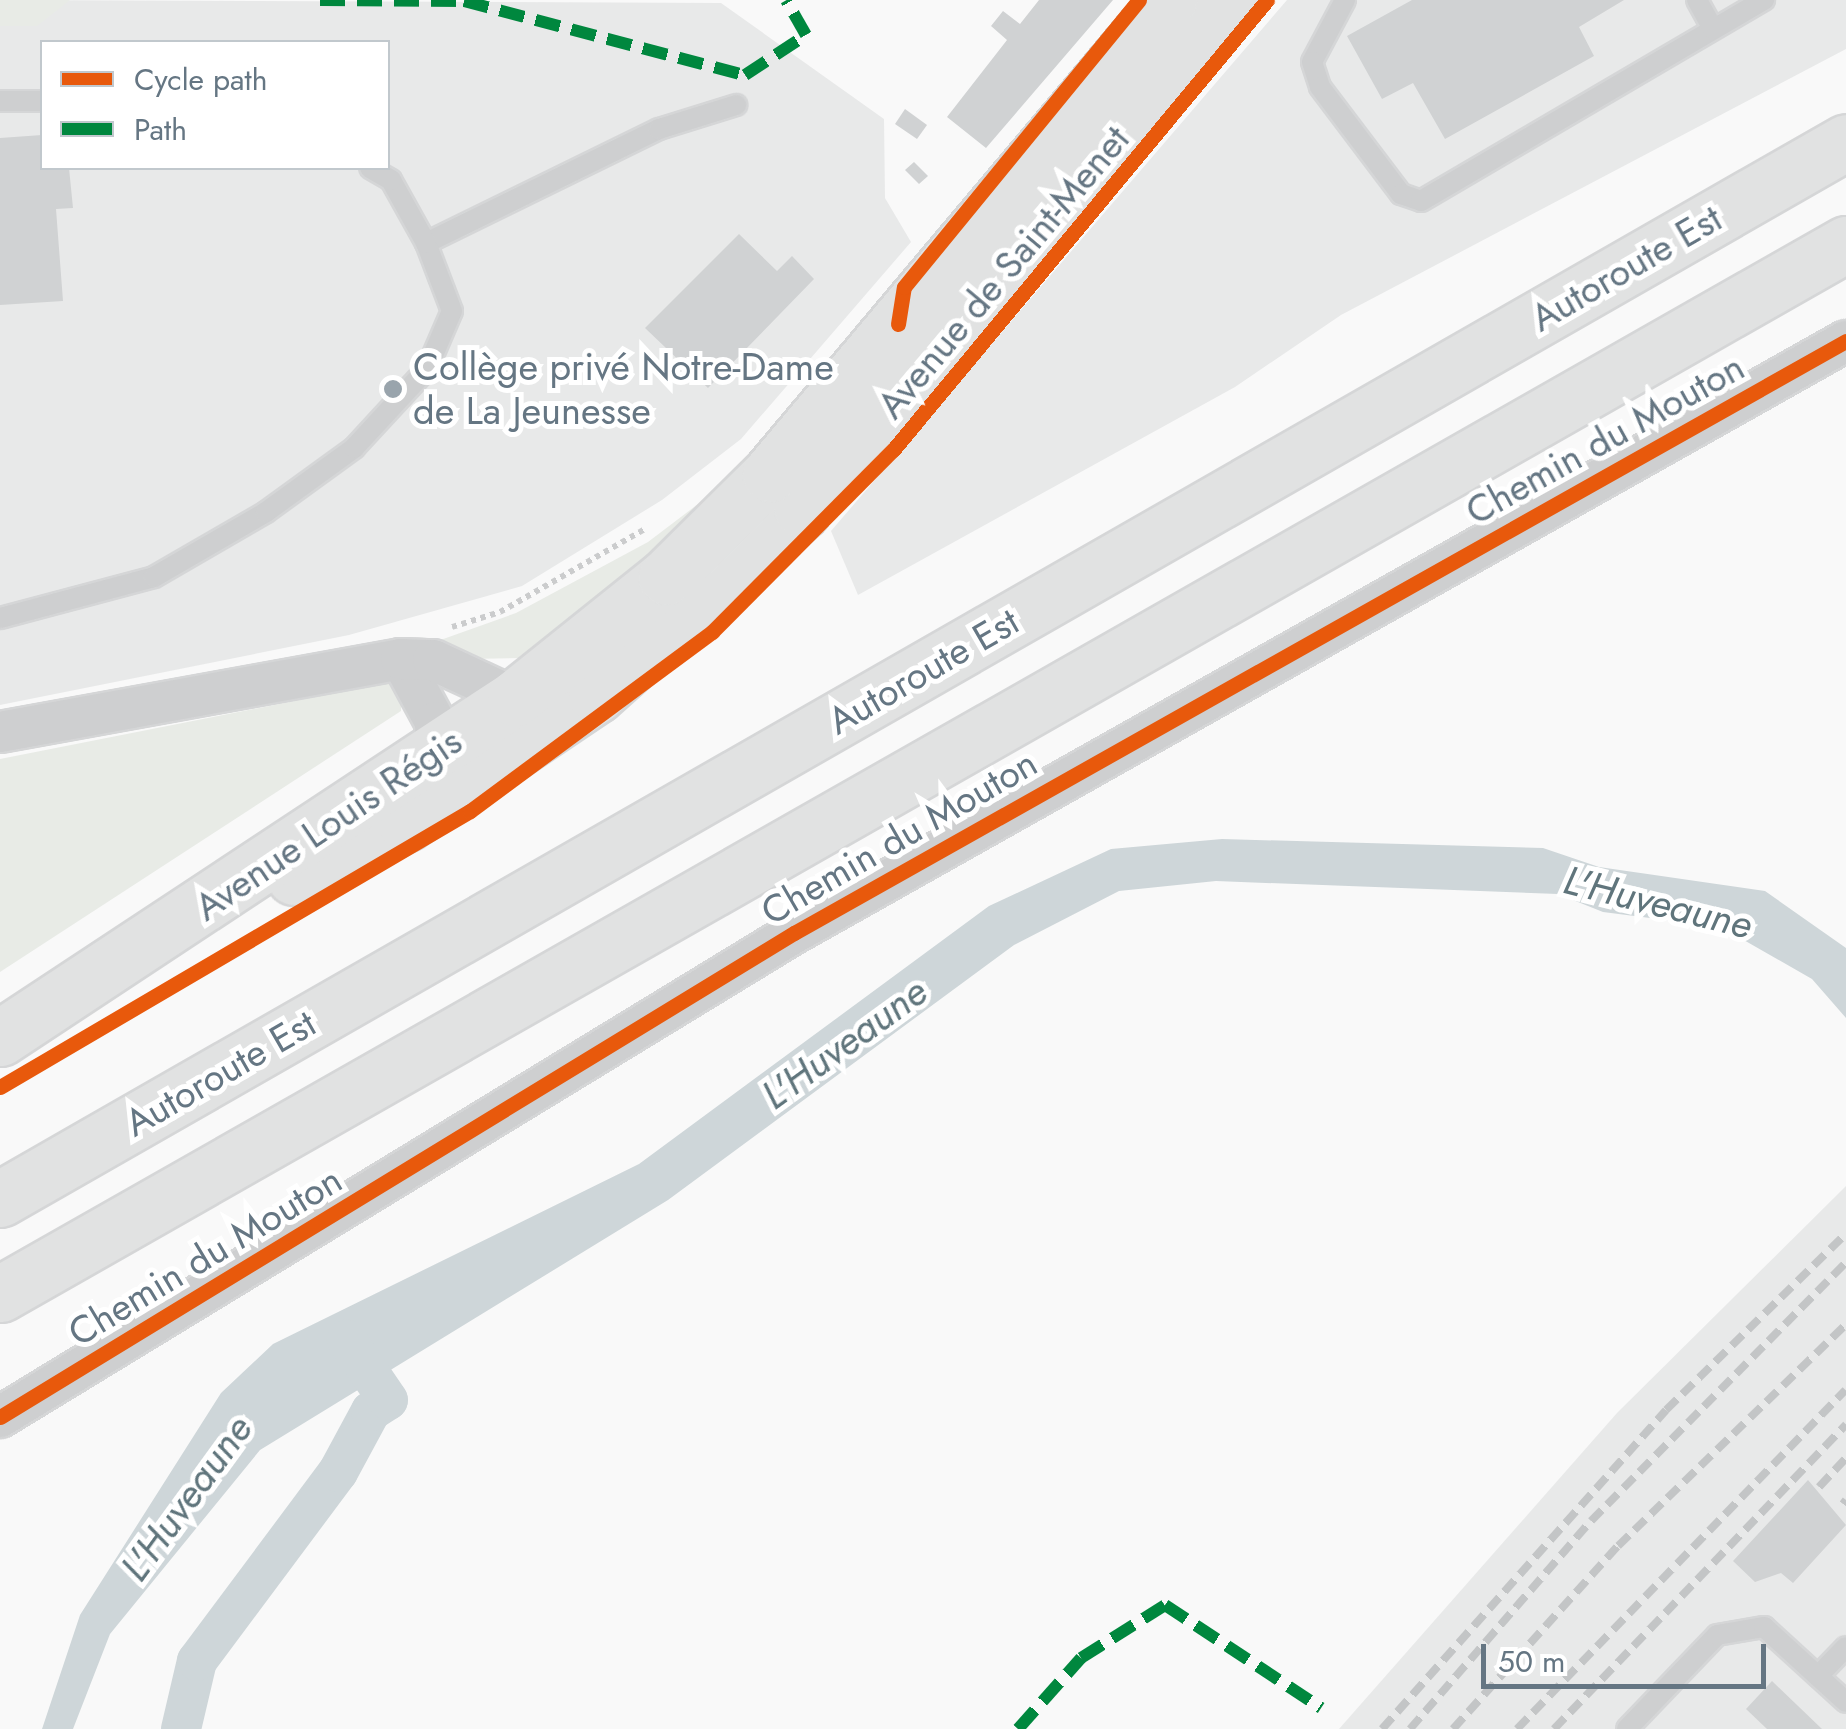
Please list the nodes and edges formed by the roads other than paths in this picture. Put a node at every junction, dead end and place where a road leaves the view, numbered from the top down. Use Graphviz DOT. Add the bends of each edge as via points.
graph roads {
  1 [pos="1169,0"];
  2 [pos="1231,0"];
  3 [pos="1345,0"];
  4 [pos="1697,0"];
  5 [pos="1764,0"];
  6 [pos="1713,29"];
  7 [pos="0,101"];
  8 [pos="40,101"];
  9 [pos="736,105"];
  10 [pos="1846,142"];
  11 [pos="374,170"];
  12 [pos="426,242"];
  13 [pos="1846,244"];
  14 [pos="1846,341"];
  15 [pos="0,618"];
  16 [pos="401,660"];
  17 [pos="515,698"];
  18 [pos="0,732"];
  19 [pos="436,750"];
  20 [pos="493,768"];
  21 [pos="142,951"];
  22 [pos="0,1038"];
  23 [pos="0,1199"];
  24 [pos="0,1294"];
  25 [pos="0,1417"];
  26 [pos="1846,1647"];
  27 [pos="1818,1676"];
  28 [pos="1846,1702"];
  29 [pos="1627,1729"];
  1 -- 17 [label="main road, Avenue de Saint-Menet" via="770,474 666,577"];
  2 -- 20 [label="main road, Avenue de Saint-Menet" via="802,510 596,696"];
  3 -- 6 [label="lane" via="1312,62 1320,87 1401,194 1421,202"];
  4 -- 6 [label="lane"];
  5 -- 6 [label="lane"];
  7 -- 8 [label="lane"];
  9 -- 12 [label="lane" via="658,129"];
  10 -- 23 [label="main road, Autoroute Est"];
  11 -- 12 [label="lane" via="391,180"];
  12 -- 15 [label="lane" via="452,311 426,369 354,448 154,577"];
  13 -- 24 [label="main road"];
  14 -- 25 [label="street, Chemin du Mouton" via="794,932"];
  16 -- 17 [label="street" via="433,660"];
  16 -- 18 [label="street"];
  16 -- 19 [label="street" via="435,722"];
  17 -- 19 [label="main road, Avenue Louis Régis"];
  19 -- 21 [label="main road, Avenue Louis Régis"];
  20 -- 21 [label="main road, Avenue Louis Régis" via="406,824"];
  21 -- 22 [label="main road, Avenue Louis Régis"];
  26 -- 27 [label="lane"];
  27 -- 28 [label="lane"];
  27 -- 29 [label="lane" via="1764,1627 1717,1635"];
}
